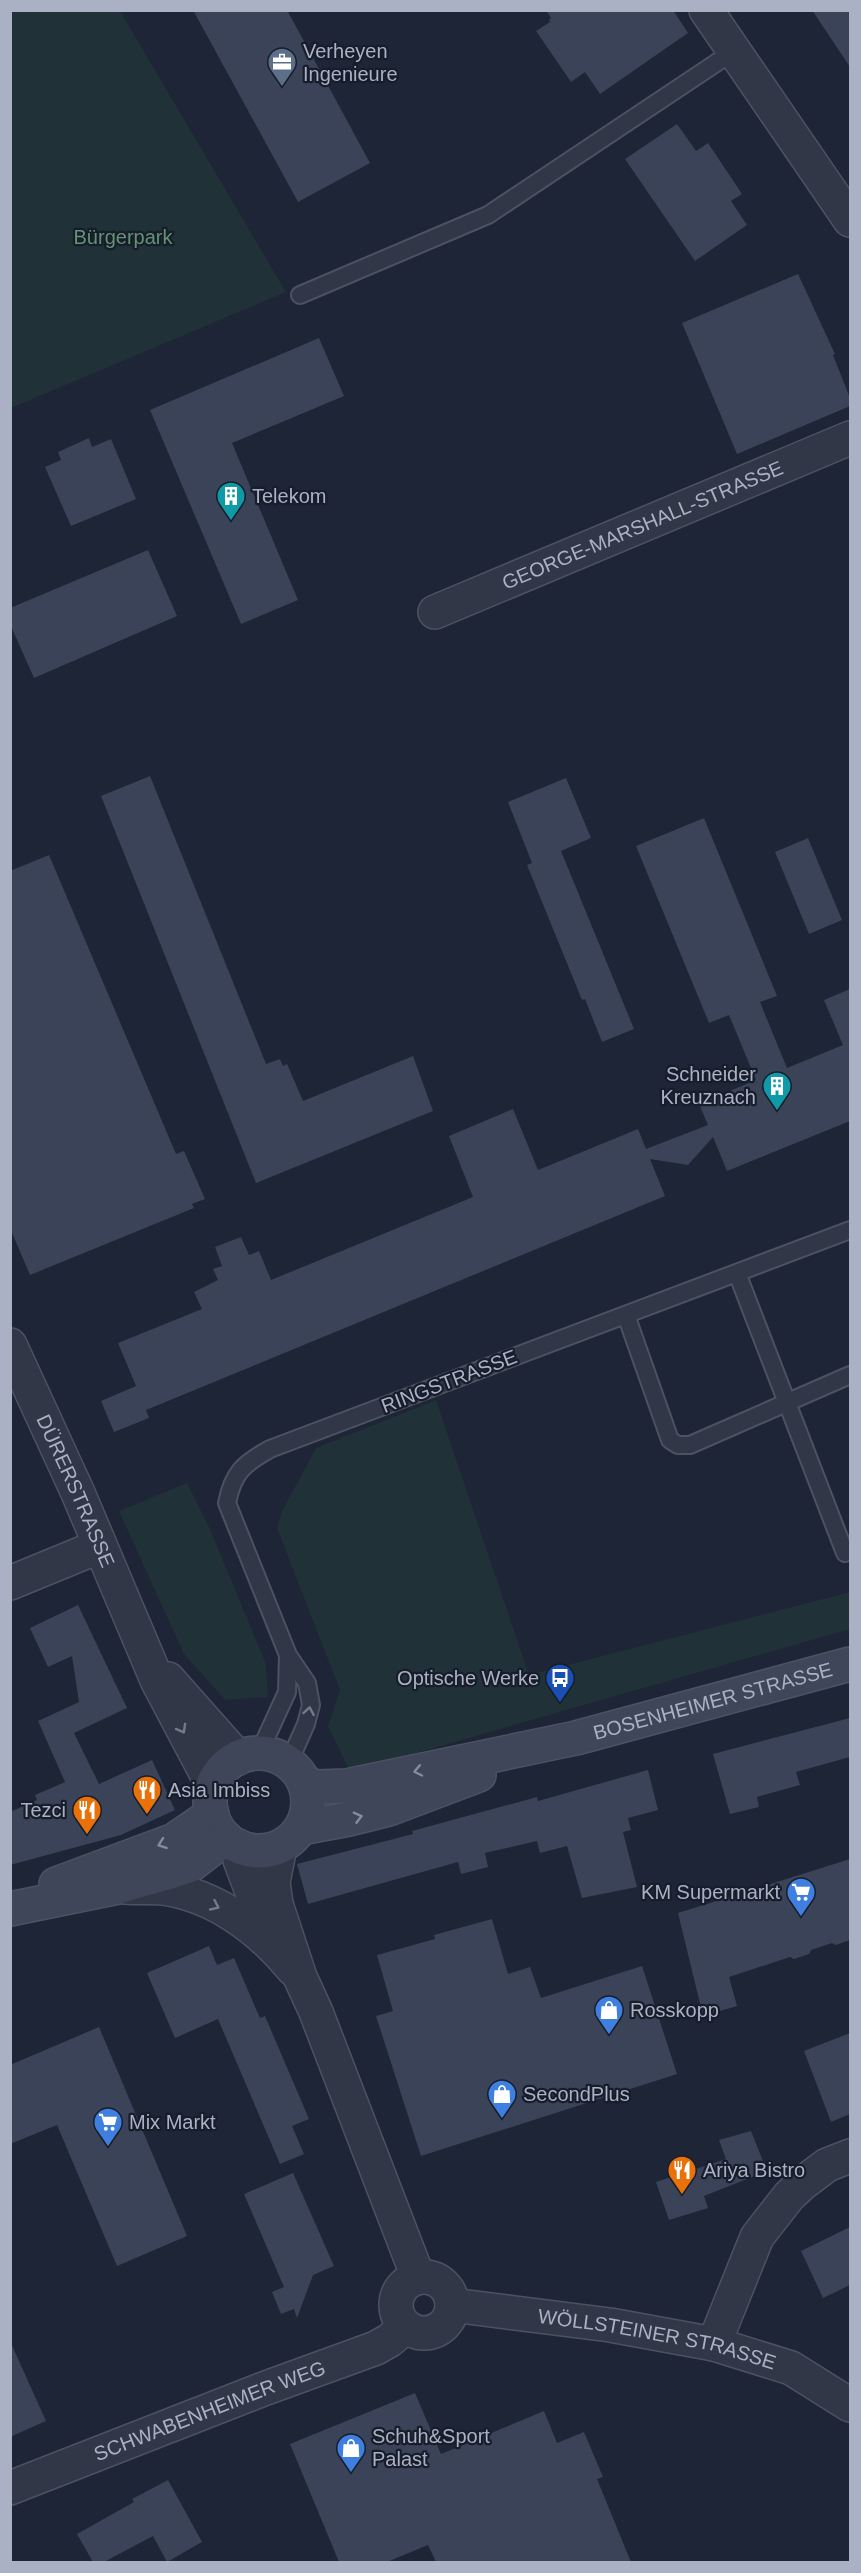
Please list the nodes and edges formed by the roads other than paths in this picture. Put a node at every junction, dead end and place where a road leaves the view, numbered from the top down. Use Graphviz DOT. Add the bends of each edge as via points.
graph roads {
  1 [pos="706,10"];
  2 [pos="734,51"];
  3 [pos="850,220"];
  4 [pos="300,295"];
  5 [pos="850,438"];
  6 [pos="435,612"];
  7 [pos="850,1230"];
  8 [pos="736,1273"];
  9 [pos="626,1315"];
  10 [pos="10,1345"];
  11 [pos="850,1375"];
  12 [pos="788,1404"];
  13 [pos="100,1546"];
  14 [pos="845,1553"];
  15 [pos="10,1583"];
  16 [pos="140,1638"];
  17 [pos="288,1655"];
  18 [pos="850,1664"];
  19 [pos="576,1738"];
  20 [pos="249,1755"];
  21 [pos="299,1775"];
  22 [pos="222,1821"];
  23 [pos="290,1837"];
  24 [pos="118,1887"];
  25 [pos="10,1901"];
  26 [pos="10,1909"];
  27 [pos="273,1945"];
  28 [pos="300,1977"];
  29 [pos="850,2156"];
  30 [pos="418,2277"];
  31 [pos="452,2305"];
  32 [pos="405,2327"];
  33 [pos="714,2344"];
  34 [pos="850,2405"];
  35 [pos="10,2488"];
  1 -- 2 [label="street"];
  2 -- 3 [label="street"];
  2 -- 4 [label="lane" via="488,214"];
  5 -- 6 [label="street, GEORGE-MARSHALL-STRASSE"];
  7 -- 8 [label="lane, RINGSTRASSE"];
  8 -- 9 [label="lane, RINGSTRASSE"];
  8 -- 12 [label="lane"];
  9 -- 12 [label="lane" via="670,1440 678,1445 690,1445"];
  9 -- 17 [label="lane, RINGSTRASSE" via="270,1449 248,1462 231,1482 227,1503"];
  10 -- 13 [label="street, DÜRERSTRASSE"];
  11 -- 12 [label="lane"];
  12 -- 14 [label="lane"];
  13 -- 15 [label="street"];
  13 -- 16 [label="street, DÜRERSTRASSE"];
  16 -- 20 [label="street, DÜRERSTRASSE" via="165,1676"];
  16 -- 22 [label="street, DÜRERSTRASSE, one-way"];
  17 -- 20 [label="lane, RINGSTRASSE" via="287,1692"];
  21 -- 17 [label="lane, RINGSTRASSE, one-way" via="294,1751 311,1704 307,1683"];
  18 -- 19 [label="street, BOSENHEIMER STRASSE"];
  19 -- 21 [label="street, BOSENHEIMER STRASSE, one-way" via="346,1786 318,1787"];
  23 -- 19 [label="street, BOSENHEIMER STRASSE, one-way" via="389,1809"];
  20 -- 21 [label="street" via="283,1759"];
  20 -- 22 [label="street" via="227,1765"];
  21 -- 23 [label="street" via="308,1799 307,1814"];
  22 -- 23 [label="street" via="251,1850 266,1850"];
  22 -- 24 [label="street" via="191,1865"];
  22 -- 25 [label="street, one-way"];
  22 -- 27 [label="street"];
  23 -- 28 [label="street" via="273,1882 276,1904"];
  24 -- 26 [label="street"];
  24 -- 27 [label="street, one-way" via="162,1888 189,1895 236,1916"];
  27 -- 28 [label="street"];
  28 -- 30 [label="street"];
  29 -- 33 [label="street" via="827,2165 804,2182 757,2237"];
  30 -- 31 [label="street" via="442,2283"];
  30 -- 32 [label="street" via="402,2288 396,2300 397,2314"];
  31 -- 32 [label="street" via="447,2322 440,2329 422,2333"];
  31 -- 33 [label="street, WÖLLSTEINER STRASSE" via="610,2325"];
  32 -- 35 [label="street, SCHWABENHEIMER WEG" via="376,2348"];
  33 -- 34 [label="street, WÖLLSTEINER STRASSE" via="791,2368"];
}
